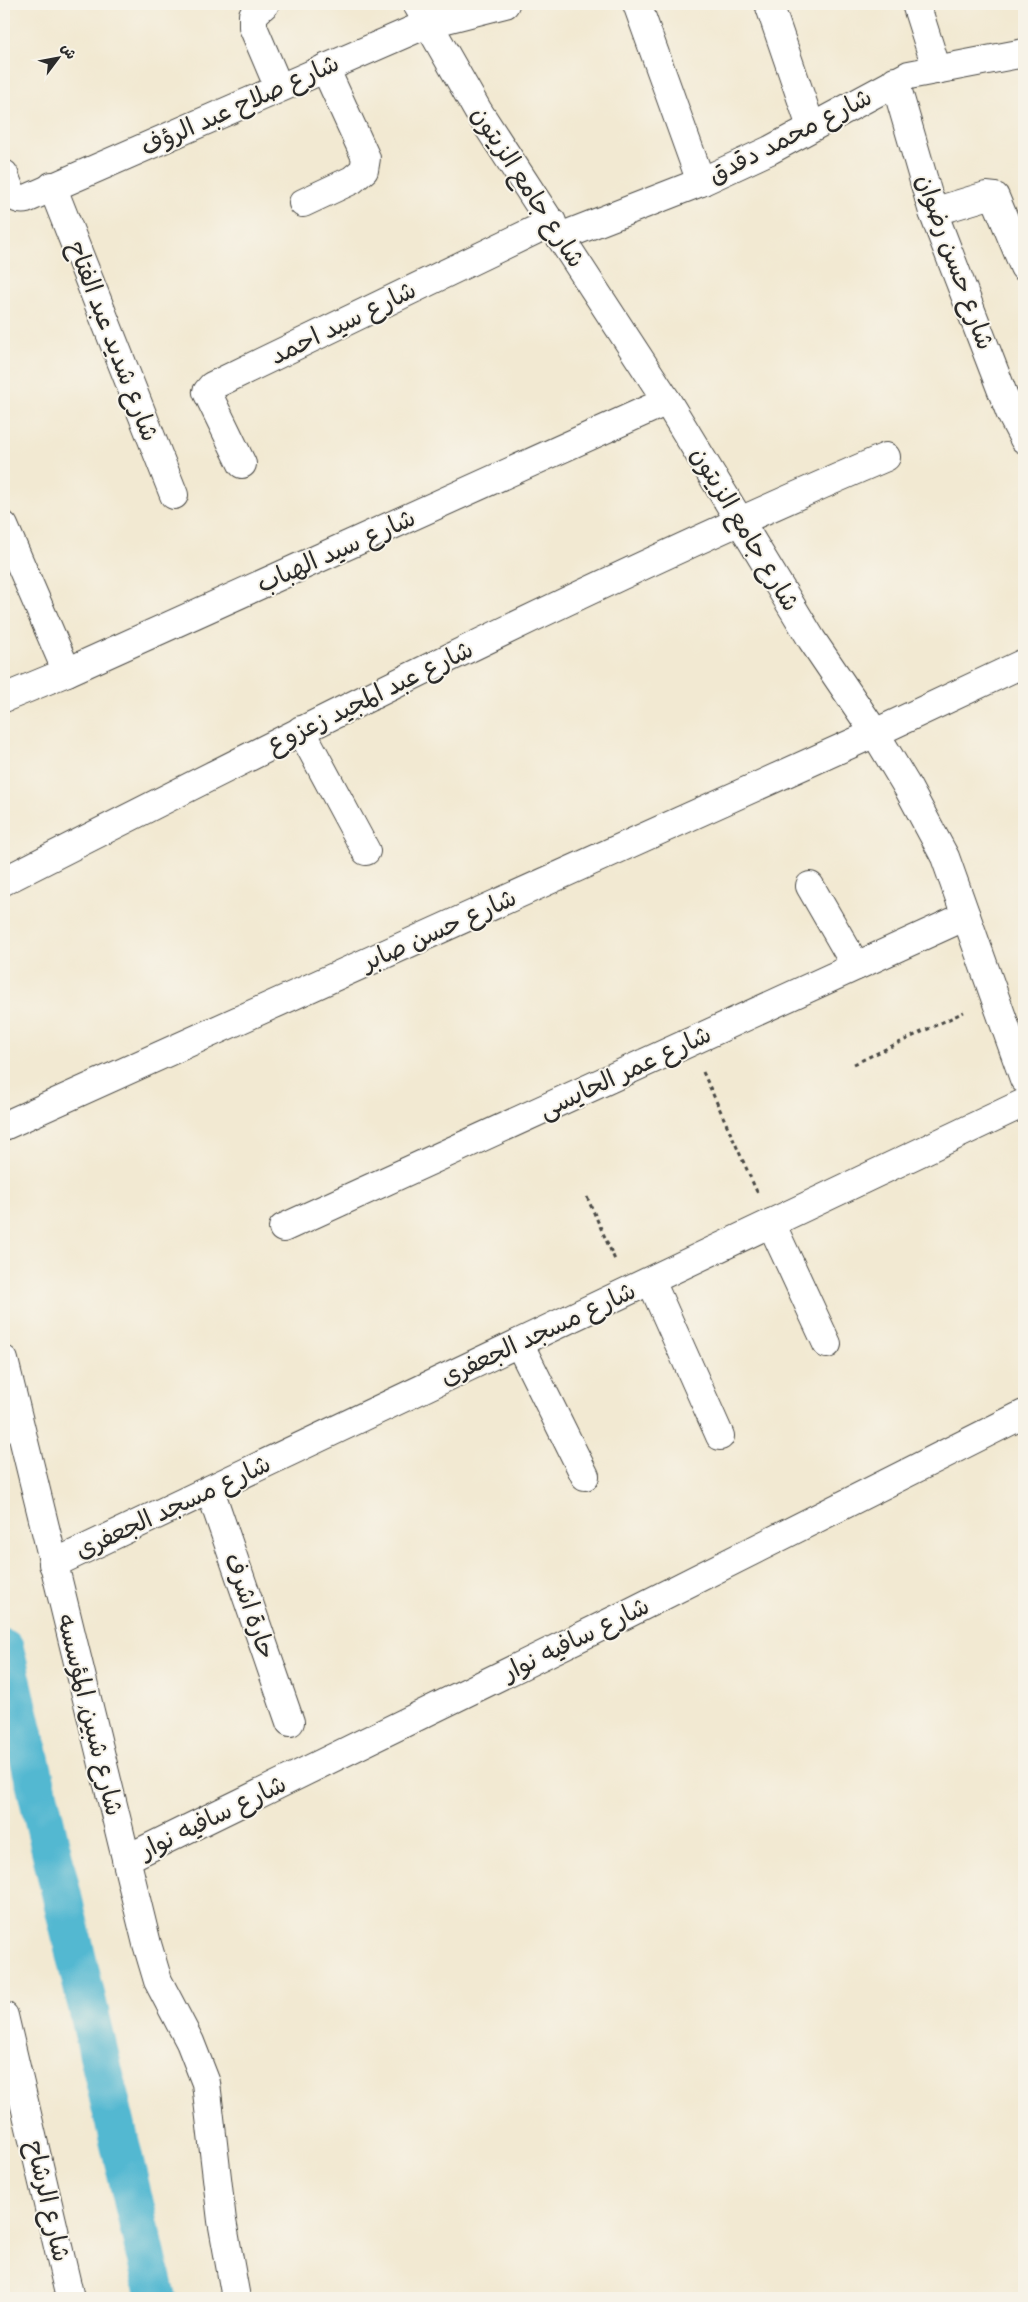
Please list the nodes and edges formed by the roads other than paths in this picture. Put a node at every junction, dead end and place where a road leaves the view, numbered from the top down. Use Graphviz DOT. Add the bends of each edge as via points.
graph roads {
  1 [pos="265,4"];
  2 [pos="505,4"];
  3 [pos="637,4"];
  4 [pos="769,4"];
  5 [pos="916,4"];
  6 [pos="422,14"];
  7 [pos="1024,53"];
  8 [pos="325,68"];
  9 [pos="937,70"];
  10 [pos="894,81"];
  11 [pos="279,88"];
  12 [pos="811,127"];
  13 [pos="4,174"];
  14 [pos="701,182"];
  15 [pos="52,186"];
  16 [pos="304,203"];
  17 [pos="933,212"];
  18 [pos="556,229"];
  19 [pos="1024,266"];
  20 [pos="668,401"];
  21 [pos="1024,439"];
  22 [pos="886,457"];
  23 [pos="242,464"];
  24 [pos="174,495"];
  25 [pos="739,520"];
  26 [pos="4,526"];
  27 [pos="1024,663"];
  28 [pos="67,672"];
  29 [pos="4,698"];
  30 [pos="302,730"];
  31 [pos="875,734"];
  32 [pos="366,851"];
  33 [pos="4,881"];
  34 [pos="810,886"];
  35 [pos="966,916"];
  36 [pos="856,966"];
  37 [pos="1024,1079"];
  38 [pos="1024,1104"];
  39 [pos="4,1126"];
  40 [pos="771,1223"];
  41 [pos="283,1228"];
  42 [pos="639,1286"];
  43 [pos="519,1342"];
  44 [pos="827,1344"];
  45 [pos="4,1360"];
  46 [pos="1024,1414"];
  47 [pos="720,1436"];
  48 [pos="584,1476"];
  49 [pos="210,1490"];
  50 [pos="53,1564"];
  51 [pos="290,1722"];
  52 [pos="126,1859"];
  53 [pos="4,2016"];
  54 [pos="70,2298"];
  55 [pos="236,2298"];
  1 -- 11 [label="street" via="253,15 253,27"];
  2 -- 6 [label="street, شارع صلاح عبد الرؤف"];
  3 -- 14 [label="street"];
  4 -- 12 [label="street"];
  5 -- 9 [label="street"];
  6 -- 8 [label="street, شارع صلاح عبد الرؤف"];
  6 -- 18 [label="street, شارع جامع الزيتون" via="478,111"];
  7 -- 9 [label="street, شارع محمد دقدق"];
  8 -- 11 [label="street, شارع صلاح عبد الرؤف"];
  8 -- 16 [label="street" via="366,158 364,170 352,180"];
  9 -- 10 [label="street, شارع محمد دقدق"];
  10 -- 12 [label="street, شارع محمد دقدق"];
  10 -- 17 [label="street, شارع حسن رضوان"];
  11 -- 15 [label="street, شارع صلاح عبد الرؤف"];
  12 -- 14 [label="street, شارع محمد دقدق"];
  13 -- 15 [label="street, شارع صلاح عبد الرؤف" via="16,198 21,200"];
  14 -- 18 [label="street, شارع محمد دقدق"];
  15 -- 24 [label="street, شارع شديد عبد الفتاح"];
  17 -- 19 [label="street" via="986,196 995,197"];
  17 -- 21 [label="street, شارع حسن رضوان" via="1010,412"];
  18 -- 20 [label="street, شارع جامع الزيتون"];
  18 -- 23 [label="street, شارع سيد احمد" via="212,386 208,392"];
  20 -- 25 [label="street, شارع جامع الزيتون"];
  20 -- 28 [label="street, شارع سيد الهباب"];
  22 -- 25 [label="street, شارع عبد المجيد زعزوع"];
  25 -- 30 [label="street, شارع عبد المجيد زعزوع"];
  25 -- 31 [label="street, شارع جامع الزيتون" via="812,640"];
  26 -- 28 [label="street"];
  27 -- 31 [label="street, شارع حسن صابر"];
  28 -- 29 [label="street, شارع سيد الهباب"];
  30 -- 32 [label="street"];
  30 -- 33 [label="street, شارع عبد المجيد زعزوع"];
  31 -- 35 [label="street, شارع جامع الزيتون" via="945,857"];
  31 -- 39 [label="street, شارع حسن صابر"];
  34 -- 36 [label="street"];
  35 -- 36 [label="street, شارع عمر الحايسى"];
  35 -- 37 [label="street, شارع جامع الزيتون"];
  36 -- 41 [label="street, شارع عمر الحايسى"];
  38 -- 40 [label="street, شارع مسجد الجعفرى"];
  40 -- 42 [label="street, شارع مسجد الجعفرى"];
  40 -- 44 [label="street"];
  42 -- 43 [label="street, شارع مسجد الجعفرى"];
  42 -- 47 [label="street"];
  43 -- 48 [label="street"];
  43 -- 49 [label="street, شارع مسجد الجعفرى"];
  45 -- 50 [label="street, شارع شبين, المؤسسه"];
  46 -- 52 [label="street, شارع سافيه نوار" via="627,1614"];
  49 -- 50 [label="street, شارع مسجد الجعفرى"];
  49 -- 51 [label="street, حارة اشرف"];
  50 -- 52 [label="street, شارع شبين, المؤسسه"];
  52 -- 55 [label="street, شارع شبين, المؤسسه" via="158,1981 190,2042 206,2083 222,2221"];
  53 -- 54 [label="street, شارع الرشاح"];
}
